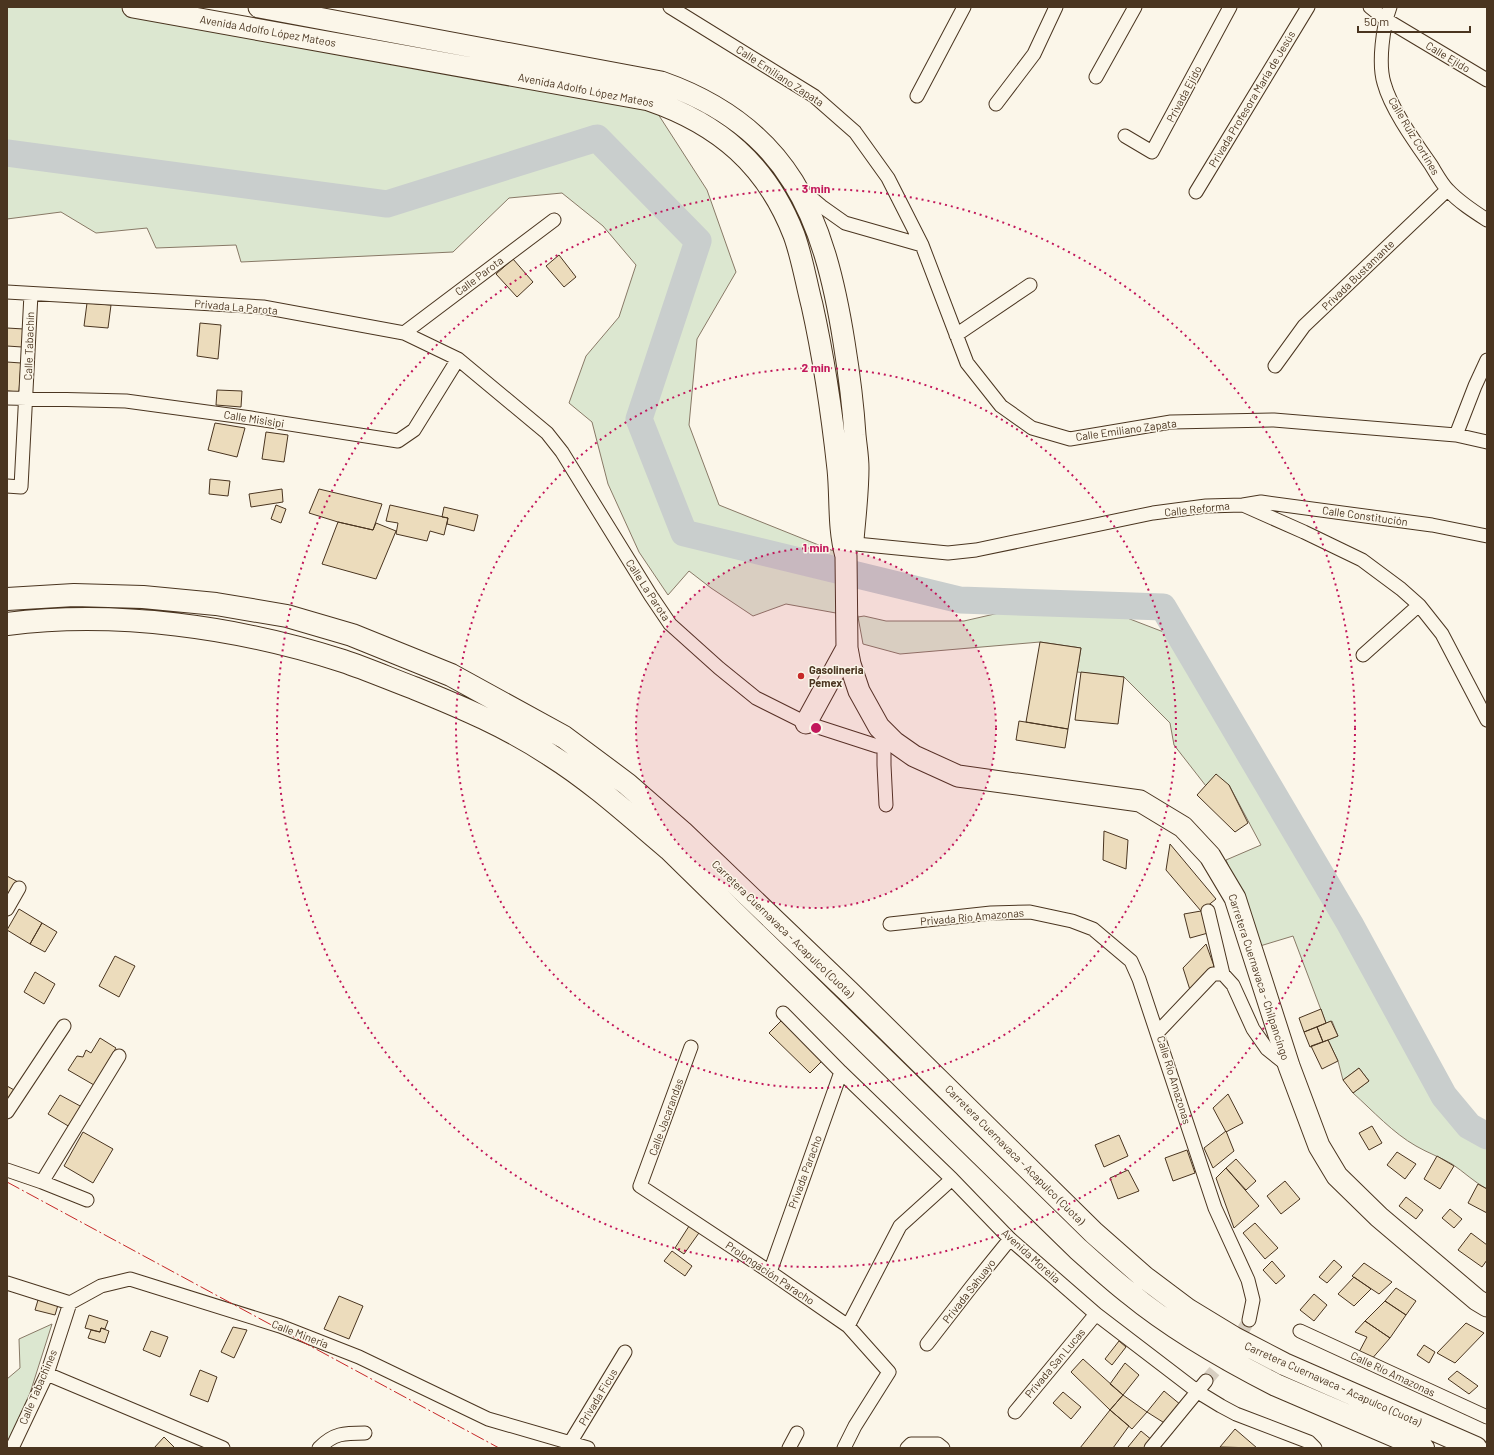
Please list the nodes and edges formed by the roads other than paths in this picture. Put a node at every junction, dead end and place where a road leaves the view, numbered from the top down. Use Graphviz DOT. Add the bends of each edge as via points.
graph roads {
  1 [pos="133,7"];
  2 [pos="259,7"];
  3 [pos="670,7"];
  4 [pos="964,7"];
  5 [pos="1056,7"];
  6 [pos="1136,7"];
  7 [pos="1230,7"];
  8 [pos="1308,7"];
  9 [pos="1370,7"];
  10 [pos="1388,13"];
  11 [pos="1096,77"];
  12 [pos="1487,80"];
  13 [pos="917,96"];
  14 [pos="996,104"];
  15 [pos="1125,136"];
  16 [pos="796,184"];
  17 [pos="1448,190"];
  18 [pos="1196,192"];
  19 [pos="554,220"];
  20 [pos="1487,220"];
  21 [pos="922,245"];
  22 [pos="1030,285"];
  23 [pos="7,292"];
  24 [pos="31,294"];
  25 [pos="404,333"];
  26 [pos="956,335"];
  27 [pos="458,359"];
  28 [pos="1487,360"];
  29 [pos="1274,366"];
  30 [pos="7,398"];
  31 [pos="26,399"];
  32 [pos="1456,435"];
  33 [pos="1487,442"];
  34 [pos="7,486"];
  35 [pos="1243,505"];
  36 [pos="1487,536"];
  37 [pos="847,552"];
  38 [pos="7,598"];
  39 [pos="1419,605"];
  40 [pos="7,624"];
  41 [pos="847,648"];
  42 [pos="1363,655"];
  43 [pos="1487,720"];
  44 [pos="806,723"];
  45 [pos="889,743"];
  46 [pos="886,805"];
  47 [pos="19,888"];
  48 [pos="7,909"];
  49 [pos="1208,911"];
  50 [pos="890,924"];
  51 [pos="1223,974"];
  52 [pos="783,1013"];
  53 [pos="64,1026"];
  54 [pos="1157,1033"];
  55 [pos="691,1047"];
  56 [pos="119,1056"];
  57 [pos="1288,1066"];
  58 [pos="841,1072"];
  59 [pos="7,1112"];
  60 [pos="7,1170"];
  61 [pos="952,1179"];
  62 [pos="42,1182"];
  63 [pos="640,1186"];
  64 [pos="87,1200"];
  65 [pos="1010,1239"];
  66 [pos="770,1272"];
  67 [pos="7,1283"];
  68 [pos="70,1303"];
  69 [pos="1487,1306"];
  70 [pos="1096,1314"];
  71 [pos="1249,1320"];
  72 [pos="848,1326"];
  73 [pos="1300,1331"];
  74 [pos="927,1344"];
  75 [pos="625,1352"];
  76 [pos="47,1374"];
  77 [pos="1202,1387"];
  78 [pos="1015,1412"];
  79 [pos="1487,1417"];
  80 [pos="365,1433"];
  81 [pos="797,1433"];
  82 [pos="570,1443"];
  83 [pos="12,1448"];
  84 [pos="223,1448"];
  85 [pos="319,1448"];
  86 [pos="588,1448"];
  87 [pos="789,1448"];
  88 [pos="844,1448"];
  89 [pos="907,1448"];
  90 [pos="943,1448"];
  91 [pos="1151,1448"];
  92 [pos="1315,1448"];
  93 [pos="1423,1448"];
  94 [pos="1476,1448"];
  1 -- 37 [label="main road, Avenida Adolfo López Mateos" via="649,100 686,114 720,135 749,161 763,178 776,196 794,236 815,319 829,391"];
  2 -- 16 [label="main road, Avenida Adolfo López Mateos" via="661,82 701,98 738,122 770,151"];
  3 -- 21 [label="street, Calle Emiliano Zapata" via="814,96 855,132 888,178"];
  4 -- 13 [label="street"];
  5 -- 14 [label="street" via="1034,54"];
  6 -- 11 [label="street"];
  7 -- 15 [label="street, Privada Ejido" via="1152,152"];
  8 -- 18 [label="street, Privada Profesora María de Jesús"];
  9 -- 10 [label="street, Calle Ejido"];
  10 -- 12 [label="street, Calle Ejido"];
  10 -- 17 [label="street, Calle Ruiz Cortines" via="1381,64 1390,100"];
  16 -- 21 [label="street" via="845,223"];
  16 -- 37 [label="main road, Avenida Adolfo López Mateos" via="812,216 824,250 839,308 849,373 858,468"];
  17 -- 20 [label="street, Calle Ruiz Cortines" via="1468,208"];
  17 -- 29 [label="street, Privada Bustamante" via="1304,326"];
  19 -- 25 [label="street, Calle Parota"];
  21 -- 26 [label="street, Calle Emiliano Zapata"];
  22 -- 26 [label="street"];
  23 -- 24 [label="street, Privada La Parota"];
  24 -- 25 [label="street, Privada La Parota" via="263,307"];
  24 -- 31 [label="street, Calle Tabachín"];
  25 -- 27 [label="street, Privada La Parota"];
  26 -- 32 [label="street, Calle Emiliano Zapata" via="967,363 1001,406 1032,428 1070,439 1171,422 1274,420"];
  27 -- 31 [label="street, Calle Misisipi" via="414,430 398,441 126,401"];
  27 -- 44 [label="street, Calle La Parota" via="547,433 562,452 670,624 756,698"];
  28 -- 32 [label="street" via="1474,386"];
  30 -- 31 [label="street, Calle Misisipi"];
  31 -- 34 [label="street, Calle Tabachín" via="21,487"];
  32 -- 33 [label="street, Calle Emiliano Zapata"];
  35 -- 36 [label="street, Calle Constitución" via="1261,502 1432,525"];
  35 -- 37 [label="street, Calle Reforma" via="1206,506 1153,513 976,550 948,553"];
  35 -- 39 [label="street, Calle Reforma" via="1362,560 1402,589"];
  37 -- 41 [label="main road, Carretera Cuernavaca - Chilpancingo"];
  38 -- 94 [label="highway, Carretera Cuernavaca - Acapulco (Cuota)" via="74,595 143,598 216,604 287,616 352,635 451,675 564,737 627,784 682,832 1094,1233 1144,1277 1188,1310 1246,1345"];
  39 -- 42 [label="street"];
  39 -- 43 [label="street, Calle Reforma" via="1442,634"];
  40 -- 93 [label="highway, Carretera Cuernavaca - Acapulco (Cuota)" via="75,619 136,621 207,628 277,642 343,661 434,696 501,726 551,755 613,801 669,849 1078,1250 1130,1294 1224,1358 1276,1385"];
  41 -- 44 [label="main road"];
  41 -- 45 [label="main road, Carretera Cuernavaca - Chilpancingo" via="859,691"];
  44 -- 45 [label="street, Calle La Parota" via="877,746"];
  45 -- 46 [label="street" via="884,765"];
  45 -- 57 [label="main road, Carretera Cuernavaca - Chilpancingo" via="958,776 1140,801 1183,827 1210,856 1235,898"];
  47 -- 48 [label="street"];
  49 -- 51 [label="street"];
  50 -- 54 [label="street, Privada Río Amazonas" via="991,913 1030,912 1072,921 1093,929 1131,961"];
  51 -- 54 [label="street, Calle Río Amazonas" via="1213,974"];
  51 -- 57 [label="street" via="1233,985 1253,1029 1267,1049"];
  52 -- 58 [label="street, Avenida Morelia"];
  53 -- 59 [label="street"];
  54 -- 71 [label="street, Calle Río Amazonas" via="1215,1208 1248,1280 1253,1300"];
  55 -- 63 [label="street, Calle Jacarandas"];
  56 -- 62 [label="street"];
  57 -- 69 [label="main road, Carretera Cuernavaca - Chilpancingo" via="1319,1146 1337,1176 1379,1217"];
  58 -- 61 [label="street, Avenida Morelia"];
  58 -- 66 [label="street, Privada Paracho"];
  60 -- 62 [label="street"];
  61 -- 65 [label="street, Avenida Morelia"];
  61 -- 72 [label="street" via="900,1226"];
  62 -- 64 [label="street"];
  63 -- 66 [label="street, Prolongación Paracho"];
  65 -- 70 [label="street, Avenida Morelia"];
  65 -- 74 [label="street, Privada Sahuayo"];
  66 -- 72 [label="street, Prolongación Paracho"];
  67 -- 68 [label="street"];
  68 -- 76 [label="street, Calle Tabachines"];
  68 -- 82 [label="street, Calle Minería" via="101,1286 130,1279 280,1326 359,1357 488,1419"];
  70 -- 77 [label="street, Avenida Morelia"];
  70 -- 78 [label="street, Privada San Lucas"];
  72 -- 88 [label="street, Prolongación Paracho" via="889,1372"];
  73 -- 79 [label="street, Calle Río Amazonas"];
  75 -- 82 [label="street, Privada Ficus"];
  76 -- 83 [label="street, Calle Tabachines"];
  76 -- 84 [label="street"];
  77 -- 91 [label="street"];
  77 -- 92 [label="street, Avenida Morelia" via="1236,1414 1309,1442"];
  80 -- 85 [label="street" via="343,1433 328,1439"];
  81 -- 87 [label="street"];
  82 -- 86 [label="street, Calle Minería"];
  89 -- 90 [label="street" via="911,1444 938,1444"];
}
